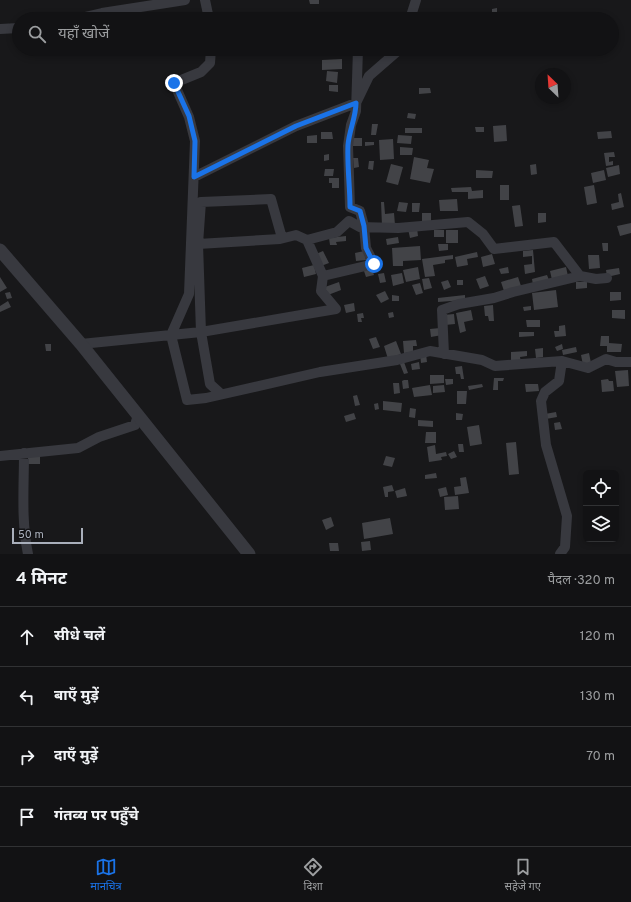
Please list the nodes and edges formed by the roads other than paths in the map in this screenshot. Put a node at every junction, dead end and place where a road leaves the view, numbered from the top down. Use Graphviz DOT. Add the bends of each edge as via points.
graph roads {
  1 [pos="185,0"];
  2 [pos="205,0"];
  3 [pos="416,0"];
  4 [pos="108,12"];
  5 [pos="208,12"];
  6 [pos="412,12"];
  7 [pos="12,28"];
  8 [pos="0,29"];
  9 [pos="211,56"];
  10 [pos="358,56"];
  11 [pos="392,56"];
  12 [pos="356,103"];
  13 [pos="194,177"];
  14 [pos="364,226"];
  15 [pos="282,238"];
  16 [pos="307,240"];
  17 [pos="198,244"];
  18 [pos="0,250"];
  19 [pos="323,276"];
  20 [pos="580,276"];
  21 [pos="607,278"];
  22 [pos="201,332"];
  23 [pos="172,335"];
  24 [pos="81,344"];
  25 [pos="444,354"];
  26 [pos="562,362"];
  27 [pos="631,362"];
  28 [pos="220,394"];
  29 [pos="138,415"];
  30 [pos="24,453"];
  31 [pos="0,456"];
  32 [pos="28,554"];
  33 [pos="249,554"];
  34 [pos="560,554"];
  1 -- 4 [label="street"];
  2 -- 5 [label="street"];
  3 -- 6 [label="street"];
  7 -- 8 [label="street"];
  9 -- 13 [label="street" via="210,64 201,72 174,83 189,116 195,141"];
  10 -- 12 [label="street"];
  11 -- 12 [label="street" via="369,76"];
  12 -- 13 [label="street" via="296,126"];
  12 -- 14 [label="street" via="348,146 350,207 360,211"];
  13 -- 23 [label="street" via="189,294"];
  14 -- 16 [label="street" via="360,227 348,221 337,232"];
  14 -- 19 [label="street" via="366,248 374,264"];
  14 -- 20 [label="street" via="398,228 468,222 483,234 494,249 554,242"];
  15 -- 16 [label="street" via="296,235"];
  15 -- 17 [label="street"];
  15 -- 17 [label="street" via="271,199 201,202"];
  16 -- 19 [label="street"];
  17 -- 22 [label="street"];
  18 -- 24 [label="street"];
  19 -- 22 [label="street" via="321,291 336,309"];
  20 -- 21 [label="street"];
  20 -- 25 [label="street" via="442,310"];
  22 -- 23 [label="street"];
  22 -- 28 [label="street" via="210,384"];
  23 -- 24 [label="street"];
  23 -- 28 [label="street" via="187,400"];
  24 -- 29 [label="street"];
  25 -- 26 [label="street" via="482,360 495,366"];
  25 -- 28 [label="street" via="430,351 397,360 320,372"];
  26 -- 27 [label="street" via="588,368 606,359"];
  26 -- 34 [label="street" via="559,381 545,392 541,401 546,445 567,516 565,547"];
  29 -- 30 [label="street" via="135,425 99,437 78,448"];
  29 -- 33 [label="street"];
  30 -- 31 [label="street"];
  30 -- 32 [label="street" via="23,530"];
}
